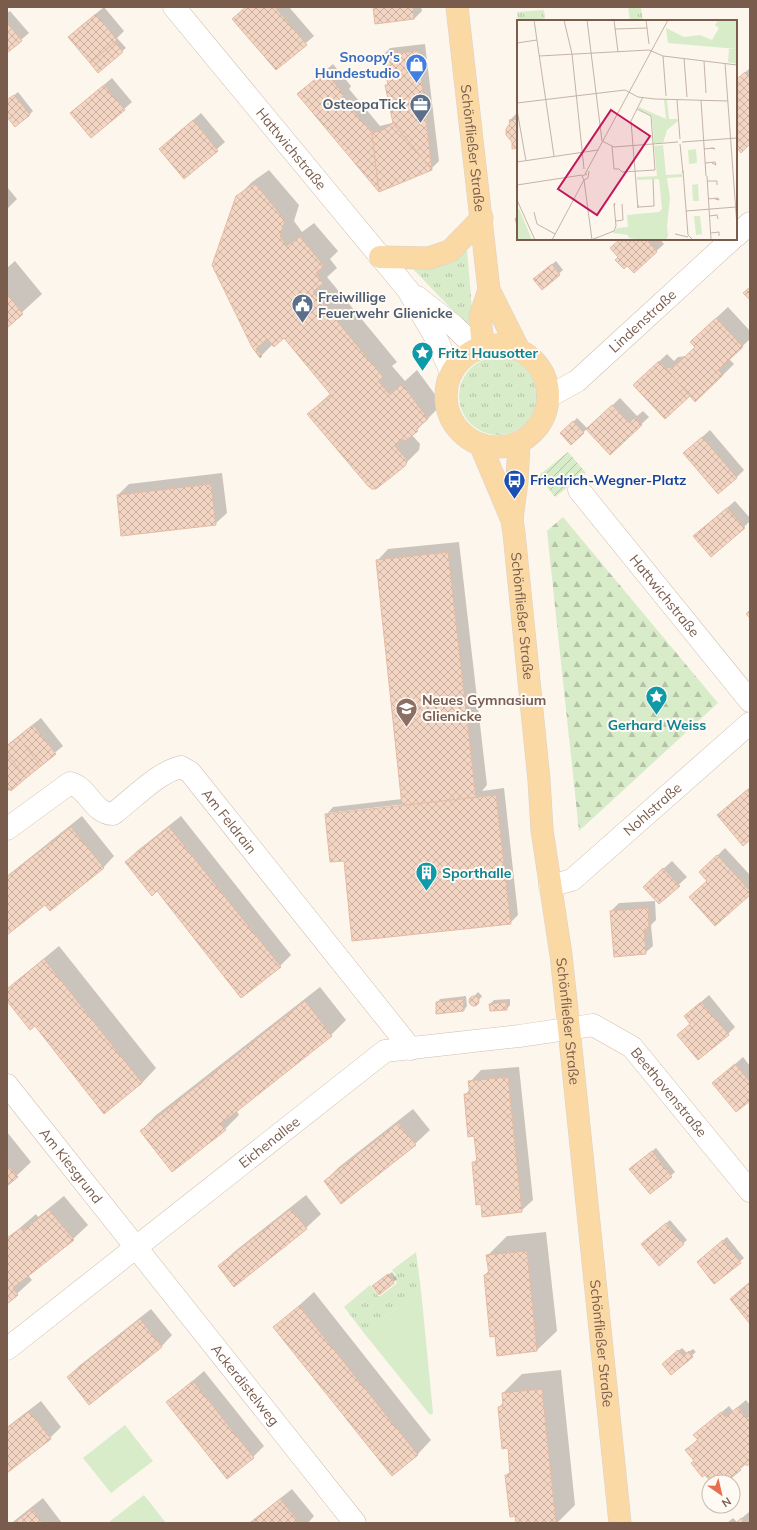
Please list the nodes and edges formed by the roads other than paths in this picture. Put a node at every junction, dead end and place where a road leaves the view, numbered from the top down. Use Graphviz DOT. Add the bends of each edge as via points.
graph roads {
  1 [pos="174,7"];
  2 [pos="457,7"];
  3 [pos="482,218"];
  4 [pos="750,223"];
  5 [pos="737,235"];
  6 [pos="731,240"];
  7 [pos="380,258"];
  8 [pos="408,290"];
  9 [pos="488,290"];
  10 [pos="480,348"];
  11 [pos="519,350"];
  12 [pos="451,372"];
  13 [pos="548,397"];
  14 [pos="519,442"];
  15 [pos="480,444"];
  16 [pos="579,490"];
  17 [pos="512,520"];
  18 [pos="750,701"];
  19 [pos="750,723"];
  20 [pos="7,829"];
  21 [pos="550,886"];
  22 [pos="569,1029"];
  23 [pos="411,1049"];
  24 [pos="7,1085"];
  25 [pos="750,1191"];
  26 [pos="135,1246"];
  27 [pos="7,1349"];
  28 [pos="355,1523"];
  29 [pos="620,1523"];
  1 -- 7 [label="street, Hattwichstraße"];
  2 -- 3 [label="main road, Schönfließer Straße"];
  3 -- 7 [label="main road" via="450,250 429,258"];
  3 -- 9 [label="main road, Schönfließer Straße"];
  4 -- 5 [label="street"];
  6 -- 13 [label="street, Lindenstraße" via="577,381"];
  7 -- 8 [label="street, Hattwichstraße"];
  8 -- 10 [label="street, Hattwichstraße"];
  8 -- 12 [label="street, Hattwichstraße" via="437,340"];
  9 -- 10 [label="main road, Schönfließer Straße" via="480,316"];
  9 -- 11 [label="main road, Schönfließer Straße"];
  10 -- 11 [label="main road" via="503,346"];
  10 -- 12 [label="main road" via="462,359"];
  11 -- 13 [label="main road" via="541,369"];
  12 -- 15 [label="main road" via="446,394 451,419 468,438"];
  13 -- 14 [label="main road" via="546,412 539,426"];
  14 -- 15 [label="main road" via="503,447"];
  14 -- 17 [label="main road, Schönfließer Straße"];
  15 -- 17 [label="main road, Schönfließer Straße"];
  16 -- 18 [label="street, Hattwichstraße"];
  17 -- 21 [label="main road, Schönfließer Straße" via="542,830"];
  19 -- 21 [label="street, Nohlstraße" via="572,880"];
  20 -- 23 [label="street, Am Feldrain" via="70,783 76,784 106,814 113,814 172,769 181,767 190,772"];
  21 -- 22 [label="main road, Schönfließer Straße"];
  22 -- 23 [label="street, Eichenallee"];
  22 -- 25 [label="street, Beethovenstraße" via="593,1025 632,1047"];
  22 -- 29 [label="main road, Schönfließer Straße"];
  23 -- 26 [label="street, Eichenallee" via="385,1051"];
  24 -- 26 [label="street, Am Kiesgrund"];
  26 -- 27 [label="street, Eichenallee"];
  26 -- 28 [label="street, Ackerdistelweg"];
}
